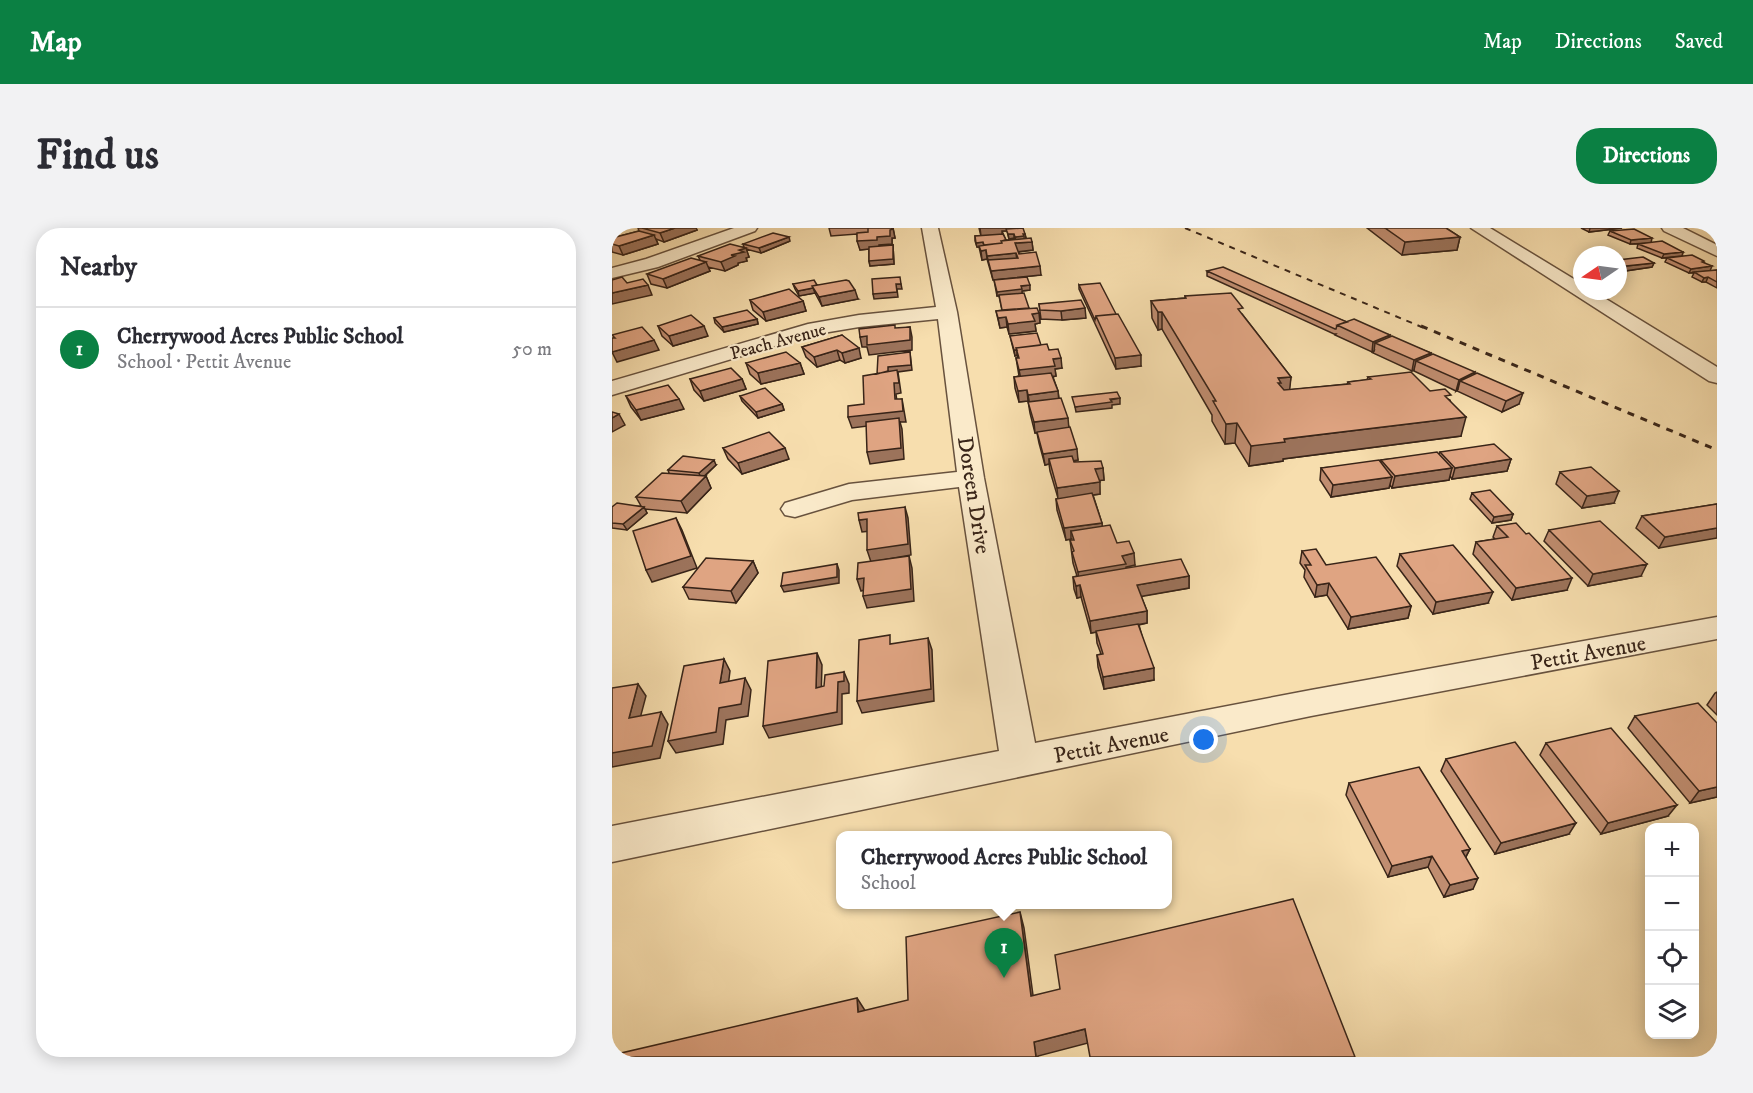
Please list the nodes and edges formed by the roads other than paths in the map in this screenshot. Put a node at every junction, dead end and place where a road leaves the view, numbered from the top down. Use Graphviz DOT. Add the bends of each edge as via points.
graph roads {
  1 [pos="749,228"];
  2 [pos="930,228"];
  3 [pos="1479,228"];
  4 [pos="1670,228"];
  5 [pos="1717,251"];
  6 [pos="612,273"];
  7 [pos="947,312"];
  8 [pos="1717,376"];
  9 [pos="612,388"];
  10 [pos="971,478"];
  11 [pos="795,509"];
  12 [pos="1717,628"];
  13 [pos="1020,762"];
  14 [pos="612,844"];
  1 -- 6 [label="street"];
  2 -- 7 [label="street, Doreen Drive"];
  3 -- 8 [label="street"];
  4 -- 5 [label="street"];
  7 -- 9 [label="street, Peach Avenue" via="808,330"];
  7 -- 10 [label="street, Doreen Drive"];
  10 -- 11 [label="street" via="849,492"];
  10 -- 13 [label="street, Doreen Drive"];
  12 -- 13 [label="street, Pettit Avenue"];
  13 -- 14 [label="street, Pettit Avenue"];
}
